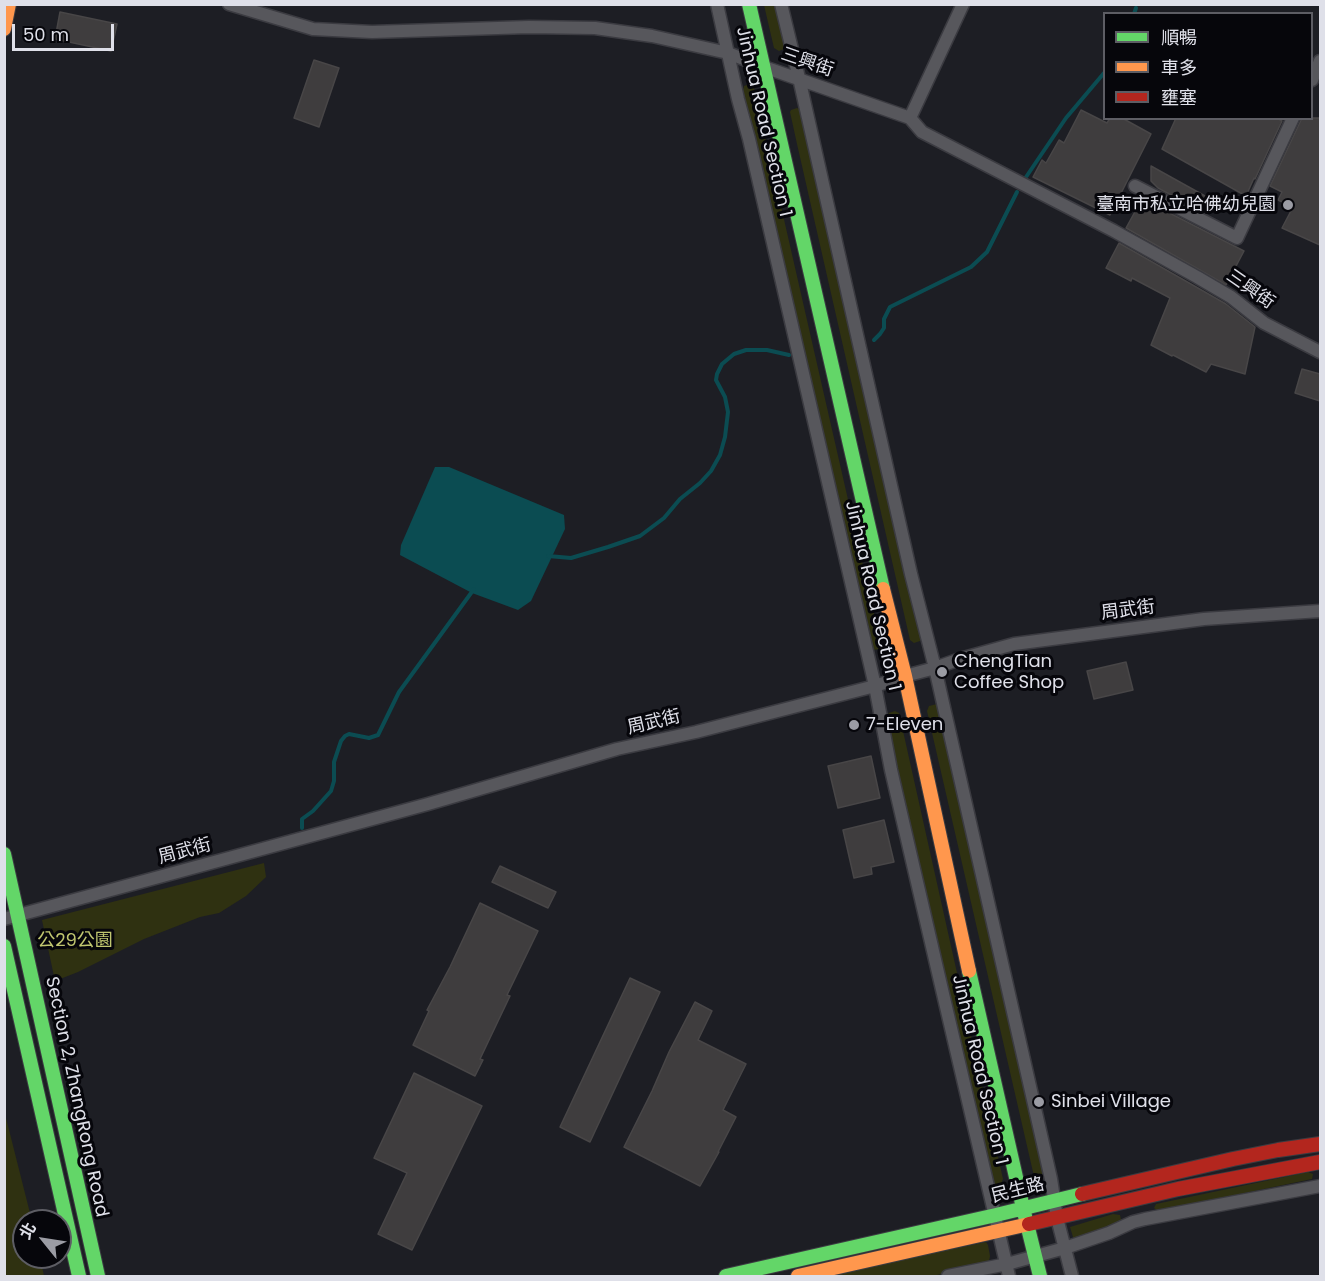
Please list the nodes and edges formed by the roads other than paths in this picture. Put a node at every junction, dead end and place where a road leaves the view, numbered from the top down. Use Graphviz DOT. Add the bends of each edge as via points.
graph roads {
  1 [pos="9,4"];
  2 [pos="229,4"];
  3 [pos="717,4"];
  4 [pos="748,4"];
  5 [pos="781,4"];
  6 [pos="963,4"];
  7 [pos="4,29"];
  8 [pos="728,53"];
  9 [pos="1320,61"];
  10 [pos="764,67"];
  11 [pos="1313,76"];
  12 [pos="799,78"];
  13 [pos="910,118"];
  14 [pos="1292,120"];
  15 [pos="1135,186"];
  16 [pos="1320,352"];
  17 [pos="1320,611"];
  18 [pos="934,668"];
  19 [pos="905,676"];
  20 [pos="875,686"];
  21 [pos="4,854"];
  22 [pos="11,917"];
  23 [pos="4,946"];
  24 [pos="1320,1144"];
  25 [pos="1320,1162"];
  26 [pos="1320,1186"];
  27 [pos="1054,1200"];
  28 [pos="1023,1208"];
  29 [pos="996,1215"];
  30 [pos="1057,1218"];
  31 [pos="1027,1225"];
  32 [pos="999,1231"];
  33 [pos="1065,1248"];
  34 [pos="1036,1256"];
  35 [pos="1008,1270"];
  36 [pos="79,1276"];
  37 [pos="98,1276"];
  38 [pos="726,1276"];
  39 [pos="798,1276"];
  40 [pos="948,1276"];
  41 [pos="1040,1276"];
  42 [pos="1072,1276"];
  1 -- 7 [label="street"];
  2 -- 8 [label="street, 三興街" via="313,29 372,32 594,28"];
  3 -- 8 [label="street, Jinhua Road Section 1"];
  4 -- 10 [label="street, Jinhua Road Section 1"];
  5 -- 12 [label="street"];
  6 -- 13 [label="street"];
  8 -- 10 [label="street, 三興街"];
  8 -- 20 [label="street, Jinhua Road Section 1"];
  9 -- 11 [label="street"];
  10 -- 12 [label="street, 三興街"];
  10 -- 19 [label="street, Jinhua Road Section 1"];
  12 -- 13 [label="street, 三興街"];
  12 -- 18 [label="street"];
  13 -- 16 [label="street, 三興街" via="922,132 1114,231 1231,297 1264,323"];
  14 -- 15 [label="street" via="1237,238"];
  17 -- 18 [label="street, 周武街" via="1204,619 1014,644"];
  18 -- 19 [label="street, 周武街"];
  18 -- 27 [label="street"];
  19 -- 20 [label="street, 周武街"];
  19 -- 28 [label="street, Jinhua Road Section 1"];
  20 -- 22 [label="street, 周武街" via="617,749"];
  20 -- 29 [label="street, Jinhua Road Section 1" via="891,770"];
  21 -- 22 [label="street, Section 2, ZhangRong Road"];
  22 -- 37 [label="street, Section 2, ZhangRong Road"];
  23 -- 36 [label="street, Section 2, ZhangRong Road"];
  24 -- 27 [label="street, 民生路" via="1233,1159"];
  25 -- 30 [label="street, 民生路" via="1178,1189"];
  26 -- 33 [label="street" via="1145,1219"];
  27 -- 28 [label="street, 民生路"];
  27 -- 30 [label="street"];
  28 -- 29 [label="street, 民生路"];
  28 -- 31 [label="street, Jinhua Road Section 1"];
  29 -- 32 [label="street, Jinhua Road Section 1"];
  29 -- 38 [label="street, 民生路"];
  30 -- 31 [label="street, 民生路"];
  30 -- 33 [label="street"];
  31 -- 32 [label="street, 民生路"];
  31 -- 34 [label="street, Jinhua Road Section 1"];
  32 -- 35 [label="street, Jinhua Road Section 1"];
  32 -- 39 [label="street, 民生路"];
  33 -- 34 [label="street"];
  33 -- 42 [label="street"];
  34 -- 35 [label="street"];
  34 -- 41 [label="street, Jinhua Road Section 1"];
  35 -- 40 [label="street"];
}
